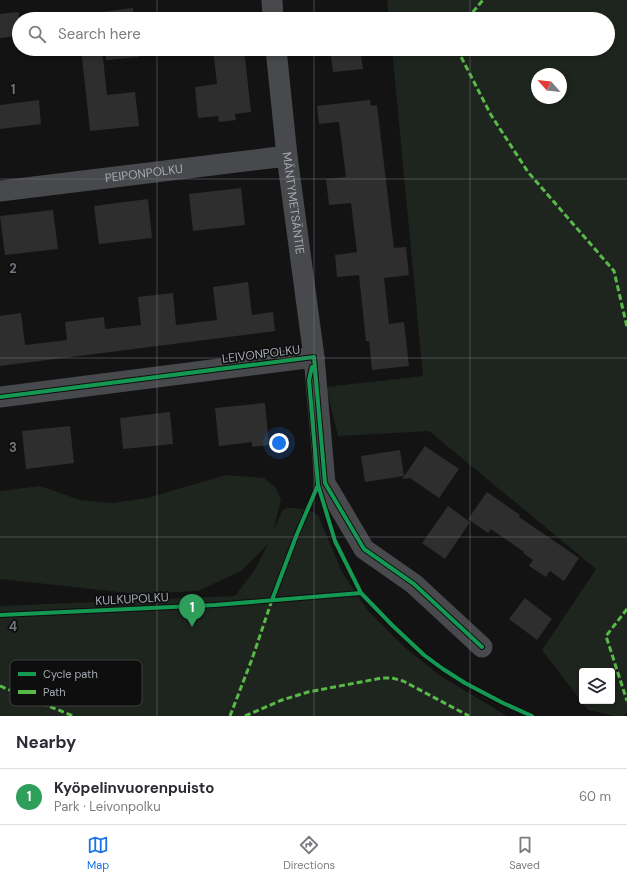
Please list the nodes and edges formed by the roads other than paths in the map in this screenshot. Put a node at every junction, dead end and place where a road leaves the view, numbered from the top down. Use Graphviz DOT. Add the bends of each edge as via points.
graph roads {
  1 [pos="272,0"];
  2 [pos="273,12"];
  3 [pos="277,56"];
  4 [pos="287,156"];
  5 [pos="0,190"];
  6 [pos="314,357"];
  7 [pos="0,397"];
  8 [pos="482,647"];
  1 -- 2 [label="street"];
  3 -- 4 [label="street, MÄNTYMETSÄNTIE"];
  4 -- 5 [label="street, PEIPONPOLKU"];
  4 -- 6 [label="street, MÄNTYMETSÄNTIE"];
  6 -- 7 [label="street, LEIVONPOLKU"];
  6 -- 8 [label="street, LEIVONPOLKU" via="325,483 364,549 414,584"];
}
